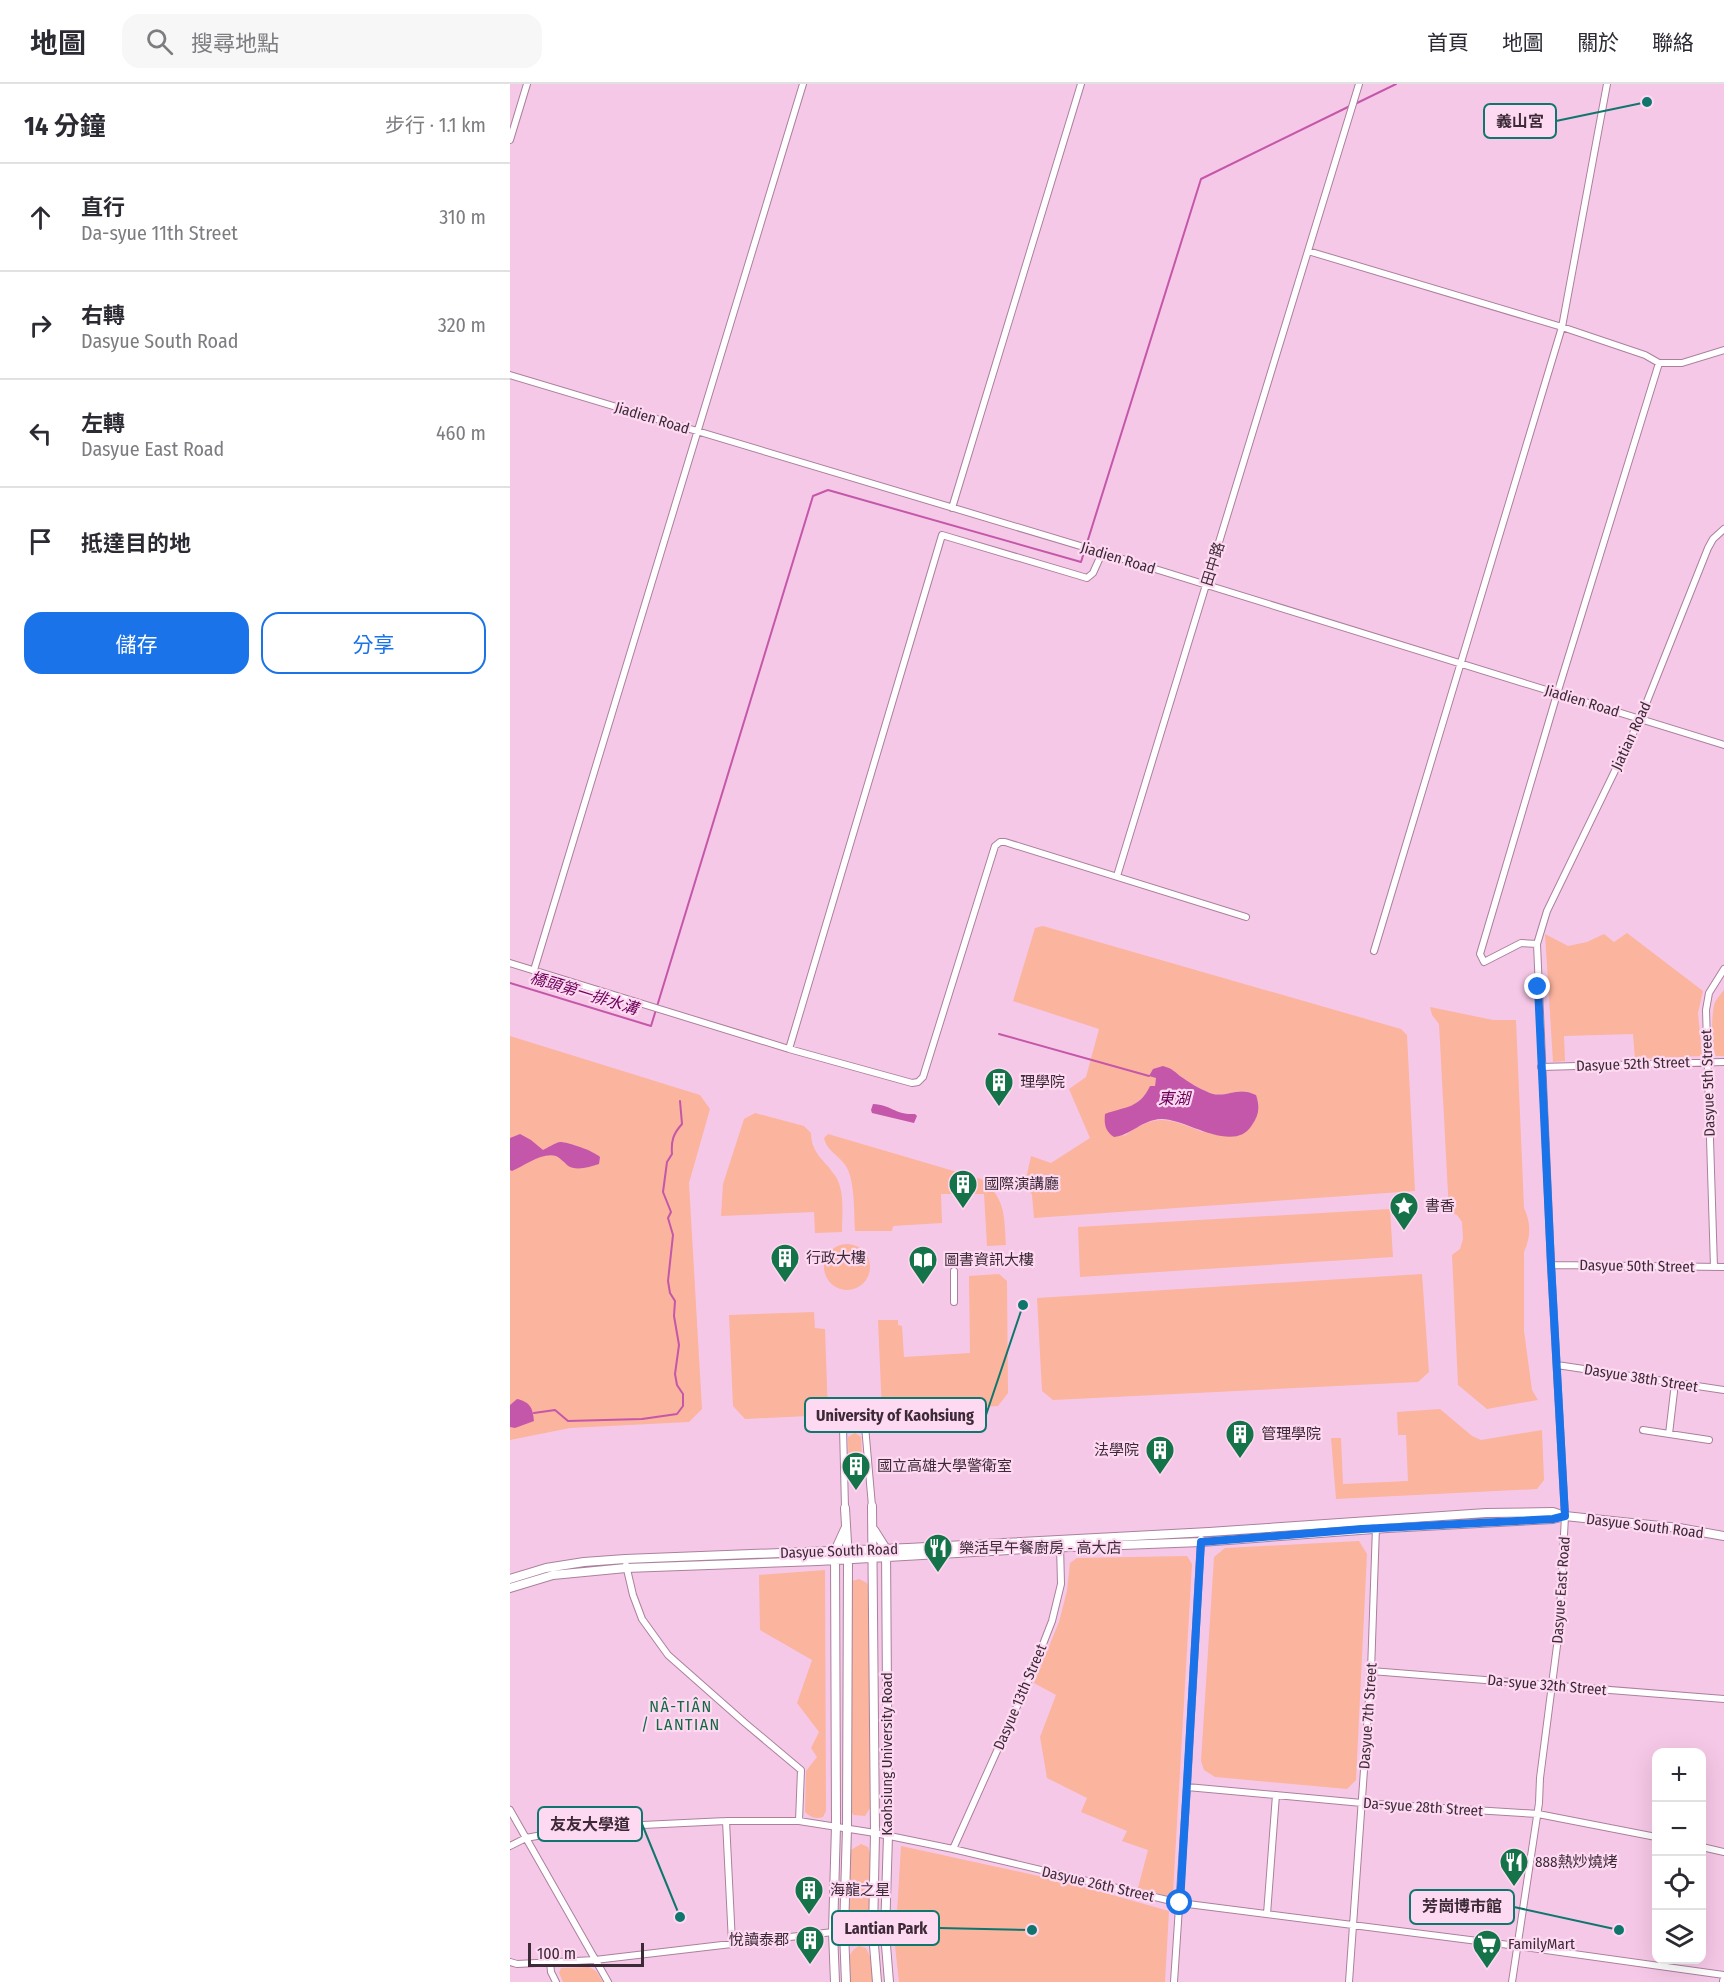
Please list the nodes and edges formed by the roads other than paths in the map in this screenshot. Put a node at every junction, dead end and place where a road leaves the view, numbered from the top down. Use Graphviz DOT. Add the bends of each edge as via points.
graph roads {
  1 [pos="527,84"];
  2 [pos="803,84"];
  3 [pos="1081,84"];
  4 [pos="1607,84"];
  5 [pos="1358,86"];
  6 [pos="510,140"];
  7 [pos="1308,251"];
  8 [pos="1562,327"];
  9 [pos="1724,350"];
  10 [pos="1659,363"];
  11 [pos="510,375"];
  12 [pos="698,432"];
  13 [pos="952,508"];
  14 [pos="1724,529"];
  15 [pos="1100,552"];
  16 [pos="1206,585"];
  17 [pos="1460,664"];
  18 [pos="1557,694"];
  19 [pos="1640,719"];
  20 [pos="1724,745"];
  21 [pos="1118,876"];
  22 [pos="1246,917"];
  23 [pos="1537,944"];
  24 [pos="1374,951"];
  25 [pos="510,963"];
  26 [pos="534,970"];
  27 [pos="1722,973"];
  28 [pos="789,1049"];
  29 [pos="1707,1062"];
  30 [pos="1724,1062"];
  31 [pos="1541,1067"];
  32 [pos="1551,1264"];
  33 [pos="1714,1267"];
  34 [pos="1724,1267"];
  35 [pos="954,1270"];
  36 [pos="954,1302"];
  37 [pos="1557,1365"];
  38 [pos="1675,1383"];
  39 [pos="1724,1390"];
  40 [pos="865,1426"];
  41 [pos="843,1427"];
  42 [pos="1643,1430"];
  43 [pos="1668,1434"];
  44 [pos="1709,1440"];
  45 [pos="872,1506"];
  46 [pos="844,1508"];
  47 [pos="1565,1516"];
  48 [pos="1376,1524"];
  49 [pos="845,1529"];
  50 [pos="873,1529"];
  51 [pos="1201,1532"];
  52 [pos="1724,1536"];
  53 [pos="1201,1542"];
  54 [pos="1060,1543"];
  55 [pos="886,1553"];
  56 [pos="873,1554"];
  57 [pos="848,1555"];
  58 [pos="835,1556"];
  59 [pos="626,1563"];
  60 [pos="510,1579"];
  61 [pos="510,1588"];
  62 [pos="1371,1671"];
  63 [pos="1553,1685"];
  64 [pos="1724,1699"];
  65 [pos="1188,1787"];
  66 [pos="1276,1795"];
  67 [pos="1362,1803"];
  68 [pos="510,1810"];
  69 [pos="1538,1814"];
  70 [pos="726,1821"];
  71 [pos="799,1821"];
  72 [pos="836,1826"];
  73 [pos="847,1828"];
  74 [pos="875,1833"];
  75 [pos="888,1835"];
  76 [pos="1652,1836"];
  77 [pos="526,1839"];
  78 [pos="510,1846"];
  79 [pos="1706,1848"];
  80 [pos="952,1849"];
  81 [pos="1724,1852"];
  82 [pos="1180,1903"];
  83 [pos="1267,1914"];
  84 [pos="1352,1925"];
  85 [pos="833,1932"];
  86 [pos="844,1932"];
  87 [pos="873,1932"];
  88 [pos="885,1933"];
  89 [pos="732,1943"];
  90 [pos="1517,1946"];
  91 [pos="595,1960"];
  92 [pos="510,1962"];
  93 [pos="550,1962"];
  94 [pos="1724,1975"];
  95 [pos="556,1982"];
  96 [pos="608,1982"];
  97 [pos="835,1982"];
  98 [pos="846,1982"];
  99 [pos="877,1982"];
  100 [pos="889,1982"];
  101 [pos="1174,1982"];
  102 [pos="1349,1982"];
  103 [pos="1512,1982"];
  1 -- 6 [label="street"];
  2 -- 12 [label="street"];
  3 -- 13 [label="street"];
  4 -- 8 [label="street"];
  5 -- 7 [label="street, 田中路"];
  7 -- 8 [label="street"];
  7 -- 16 [label="street, 田中路"];
  8 -- 10 [label="street"];
  8 -- 17 [label="street"];
  9 -- 10 [label="street" via="1682,363"];
  10 -- 18 [label="street"];
  11 -- 12 [label="street, Jiadien Road"];
  12 -- 13 [label="street, Jiadien Road"];
  12 -- 26 [label="street"];
  13 -- 15 [label="street, Jiadien Road"];
  14 -- 19 [label="street, Jiatian Road" via="1708,548"];
  15 -- 16 [label="street, Jiadien Road"];
  15 -- 28 [label="street" via="1093,573 1087,578 942,535"];
  16 -- 17 [label="street, Jiadien Road"];
  16 -- 21 [label="street, 田中路"];
  17 -- 18 [label="street, Jiadien Road"];
  17 -- 24 [label="street"];
  18 -- 19 [label="street, Jiadien Road"];
  18 -- 23 [label="street" via="1480,958 1484,962 1521,943"];
  19 -- 20 [label="street, Jiadien Road"];
  19 -- 23 [label="street, Jiatian Road" via="1548,910"];
  21 -- 22 [label="street"];
  21 -- 28 [label="street" via="1005,842 995,846 923,1077 918,1082"];
  23 -- 31 [label="street, Dasyue East Road"];
  25 -- 26 [label="street"];
  26 -- 28 [label="street"];
  27 -- 29 [label="street, Dasyue 5th Street" via="1708,993"];
  29 -- 30 [label="street, Dasyue 52th Street"];
  29 -- 31 [label="street, Dasyue 52th Street"];
  29 -- 33 [label="street, Dasyue 5th Street"];
  31 -- 32 [label="street, Dasyue East Road"];
  32 -- 33 [label="street, Dasyue 50th Street"];
  32 -- 37 [label="street, Dasyue East Road"];
  33 -- 34 [label="street, Dasyue 50th Street"];
  35 -- 36 [label="street"];
  37 -- 38 [label="street, Dasyue 38th Street"];
  37 -- 47 [label="street, Dasyue East Road"];
  38 -- 39 [label="street, Dasyue 38th Street"];
  38 -- 43 [label="street"];
  40 -- 45 [label="street"];
  41 -- 46 [label="street"];
  42 -- 43 [label="street"];
  43 -- 44 [label="street"];
  45 -- 50 [label="street, Kaohsiung University Road"];
  46 -- 49 [label="street"];
  47 -- 48 [label="street, Dasyue South Road" via="1553,1512 1497,1513"];
  47 -- 52 [label="street, Dasyue South Road"];
  47 -- 63 [label="street, Dasyue East Road"];
  48 -- 51 [label="street, Dasyue South Road"];
  48 -- 53 [label="street, Dasyue South Road"];
  48 -- 62 [label="street, Dasyue 7th Street"];
  49 -- 57 [label="street"];
  49 -- 58 [label="street"];
  50 -- 55 [label="street"];
  50 -- 56 [label="street, Kaohsiung University Road"];
  51 -- 53 [label="street"];
  51 -- 54 [label="street, Dasyue South Road"];
  53 -- 54 [label="street, Dasyue South Road"];
  53 -- 65 [label="street"];
  54 -- 55 [label="street, Dasyue South Road"];
  54 -- 80 [label="street, Dasyue 13th Street" via="1061,1584 1052,1621"];
  55 -- 56 [label="street, Dasyue South Road"];
  55 -- 75 [label="street, Kaohsiung University Road"];
  56 -- 57 [label="street, Dasyue South Road"];
  56 -- 74 [label="street, Kaohsiung University Road"];
  57 -- 58 [label="street, Dasyue South Road"];
  57 -- 73 [label="street"];
  58 -- 59 [label="street, Dasyue South Road"];
  58 -- 72 [label="street"];
  59 -- 60 [label="street, Dasyue South Road" via="584,1562"];
  59 -- 61 [label="street, Dasyue South Road" via="553,1575"];
  59 -- 71 [label="street" via="642,1619 668,1654 801,1770"];
  62 -- 63 [label="street, Da-syue 32th Street"];
  62 -- 67 [label="street, Dasyue 7th Street"];
  63 -- 64 [label="street, Da-syue 32th Street"];
  63 -- 69 [label="street, Dasyue East Road"];
  65 -- 66 [label="street, Da-syue 28th Street"];
  65 -- 82 [label="street"];
  66 -- 67 [label="street, Da-syue 28th Street"];
  66 -- 83 [label="street"];
  67 -- 69 [label="street, Da-syue 28th Street"];
  67 -- 84 [label="street, Dasyue 7th Street"];
  68 -- 77 [label="street"];
  69 -- 76 [label="street, Da-syue 28th Street"];
  69 -- 90 [label="street, Dasyue East Road"];
  70 -- 71 [label="street, Dasyue 26th Street"];
  70 -- 77 [label="street, Dasyue 26th Street" via="580,1828"];
  70 -- 89 [label="street"];
  71 -- 72 [label="street, Dasyue 26th Street"];
  72 -- 73 [label="street, Dasyue 26th Street"];
  72 -- 85 [label="street"];
  73 -- 74 [label="street, Dasyue 26th Street"];
  73 -- 86 [label="street"];
  74 -- 75 [label="street, Dasyue 26th Street"];
  74 -- 87 [label="street, Kaohsiung University Road"];
  75 -- 80 [label="street, Dasyue 26th Street"];
  75 -- 88 [label="street, Kaohsiung University Road"];
  77 -- 78 [label="street, Dasyue 26th Street"];
  77 -- 91 [label="street"];
  79 -- 81 [label="street"];
  80 -- 82 [label="street, Dasyue 26th Street"];
  82 -- 83 [label="street, Dasyue 26th Street"];
  82 -- 101 [label="street"];
  83 -- 84 [label="street, Dasyue 26th Street"];
  84 -- 90 [label="street, Dasyue 26th Street"];
  84 -- 102 [label="street, Dasyue 7th Street"];
  85 -- 86 [label="street"];
  85 -- 89 [label="street"];
  85 -- 97 [label="street"];
  86 -- 87 [label="street"];
  86 -- 98 [label="street"];
  87 -- 88 [label="street"];
  87 -- 99 [label="street, Kaohsiung University Road"];
  88 -- 100 [label="street, Kaohsiung University Road"];
  89 -- 91 [label="street"];
  90 -- 94 [label="street, Dasyue 26th Street"];
  90 -- 103 [label="street, Dasyue East Road"];
  91 -- 93 [label="street"];
  91 -- 96 [label="street"];
  92 -- 93 [label="street"];
  93 -- 95 [label="street"];
}
